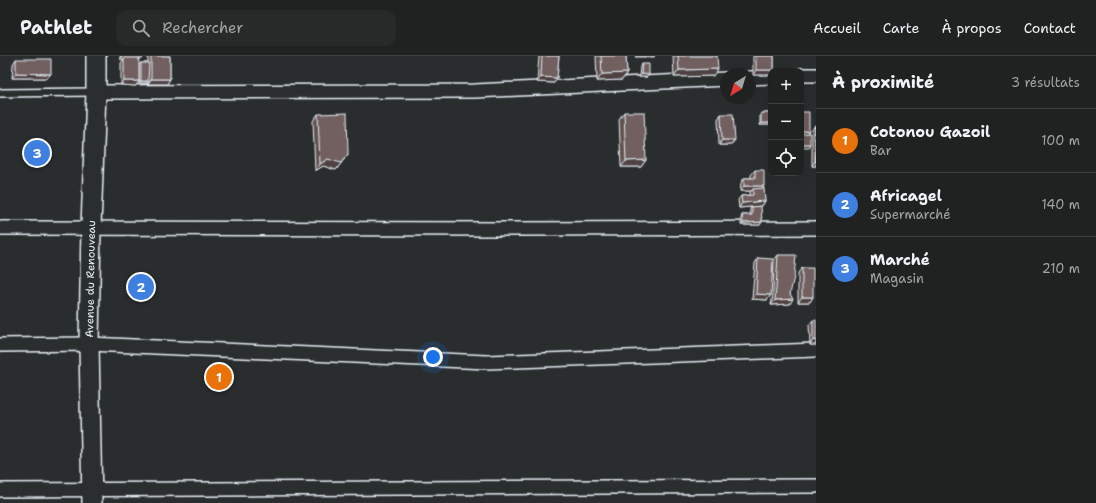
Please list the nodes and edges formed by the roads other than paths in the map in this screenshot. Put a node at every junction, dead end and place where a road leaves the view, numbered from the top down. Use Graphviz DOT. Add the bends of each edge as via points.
graph roads {
  1 [pos="96,56"];
  2 [pos="816,75"];
  3 [pos="804,76"];
  4 [pos="768,77"];
  5 [pos="756,78"];
  6 [pos="720,79"];
  7 [pos="96,92"];
  8 [pos="0,93"];
  9 [pos="91,227"];
  10 [pos="0,228"];
  11 [pos="816,228"];
  12 [pos="89,344"];
  13 [pos="0,345"];
  14 [pos="816,350"];
  15 [pos="816,486"];
  16 [pos="0,490"];
  17 [pos="92,496"];
  1 -- 7 [label="main road, Avenue du Renouveau"];
  2 -- 3 [label="street"];
  4 -- 5 [label="street"];
  6 -- 7 [label="street" via="475,91"];
  7 -- 8 [label="lane"];
  7 -- 9 [label="main road, Avenue du Renouveau"];
  9 -- 10 [label="street"];
  9 -- 11 [label="street"];
  9 -- 12 [label="main road, Avenue du Renouveau"];
  12 -- 13 [label="street"];
  12 -- 14 [label="street" via="486,362"];
  12 -- 17 [label="main road, Avenue du Renouveau"];
  15 -- 17 [label="street"];
  16 -- 17 [label="street"];
}
